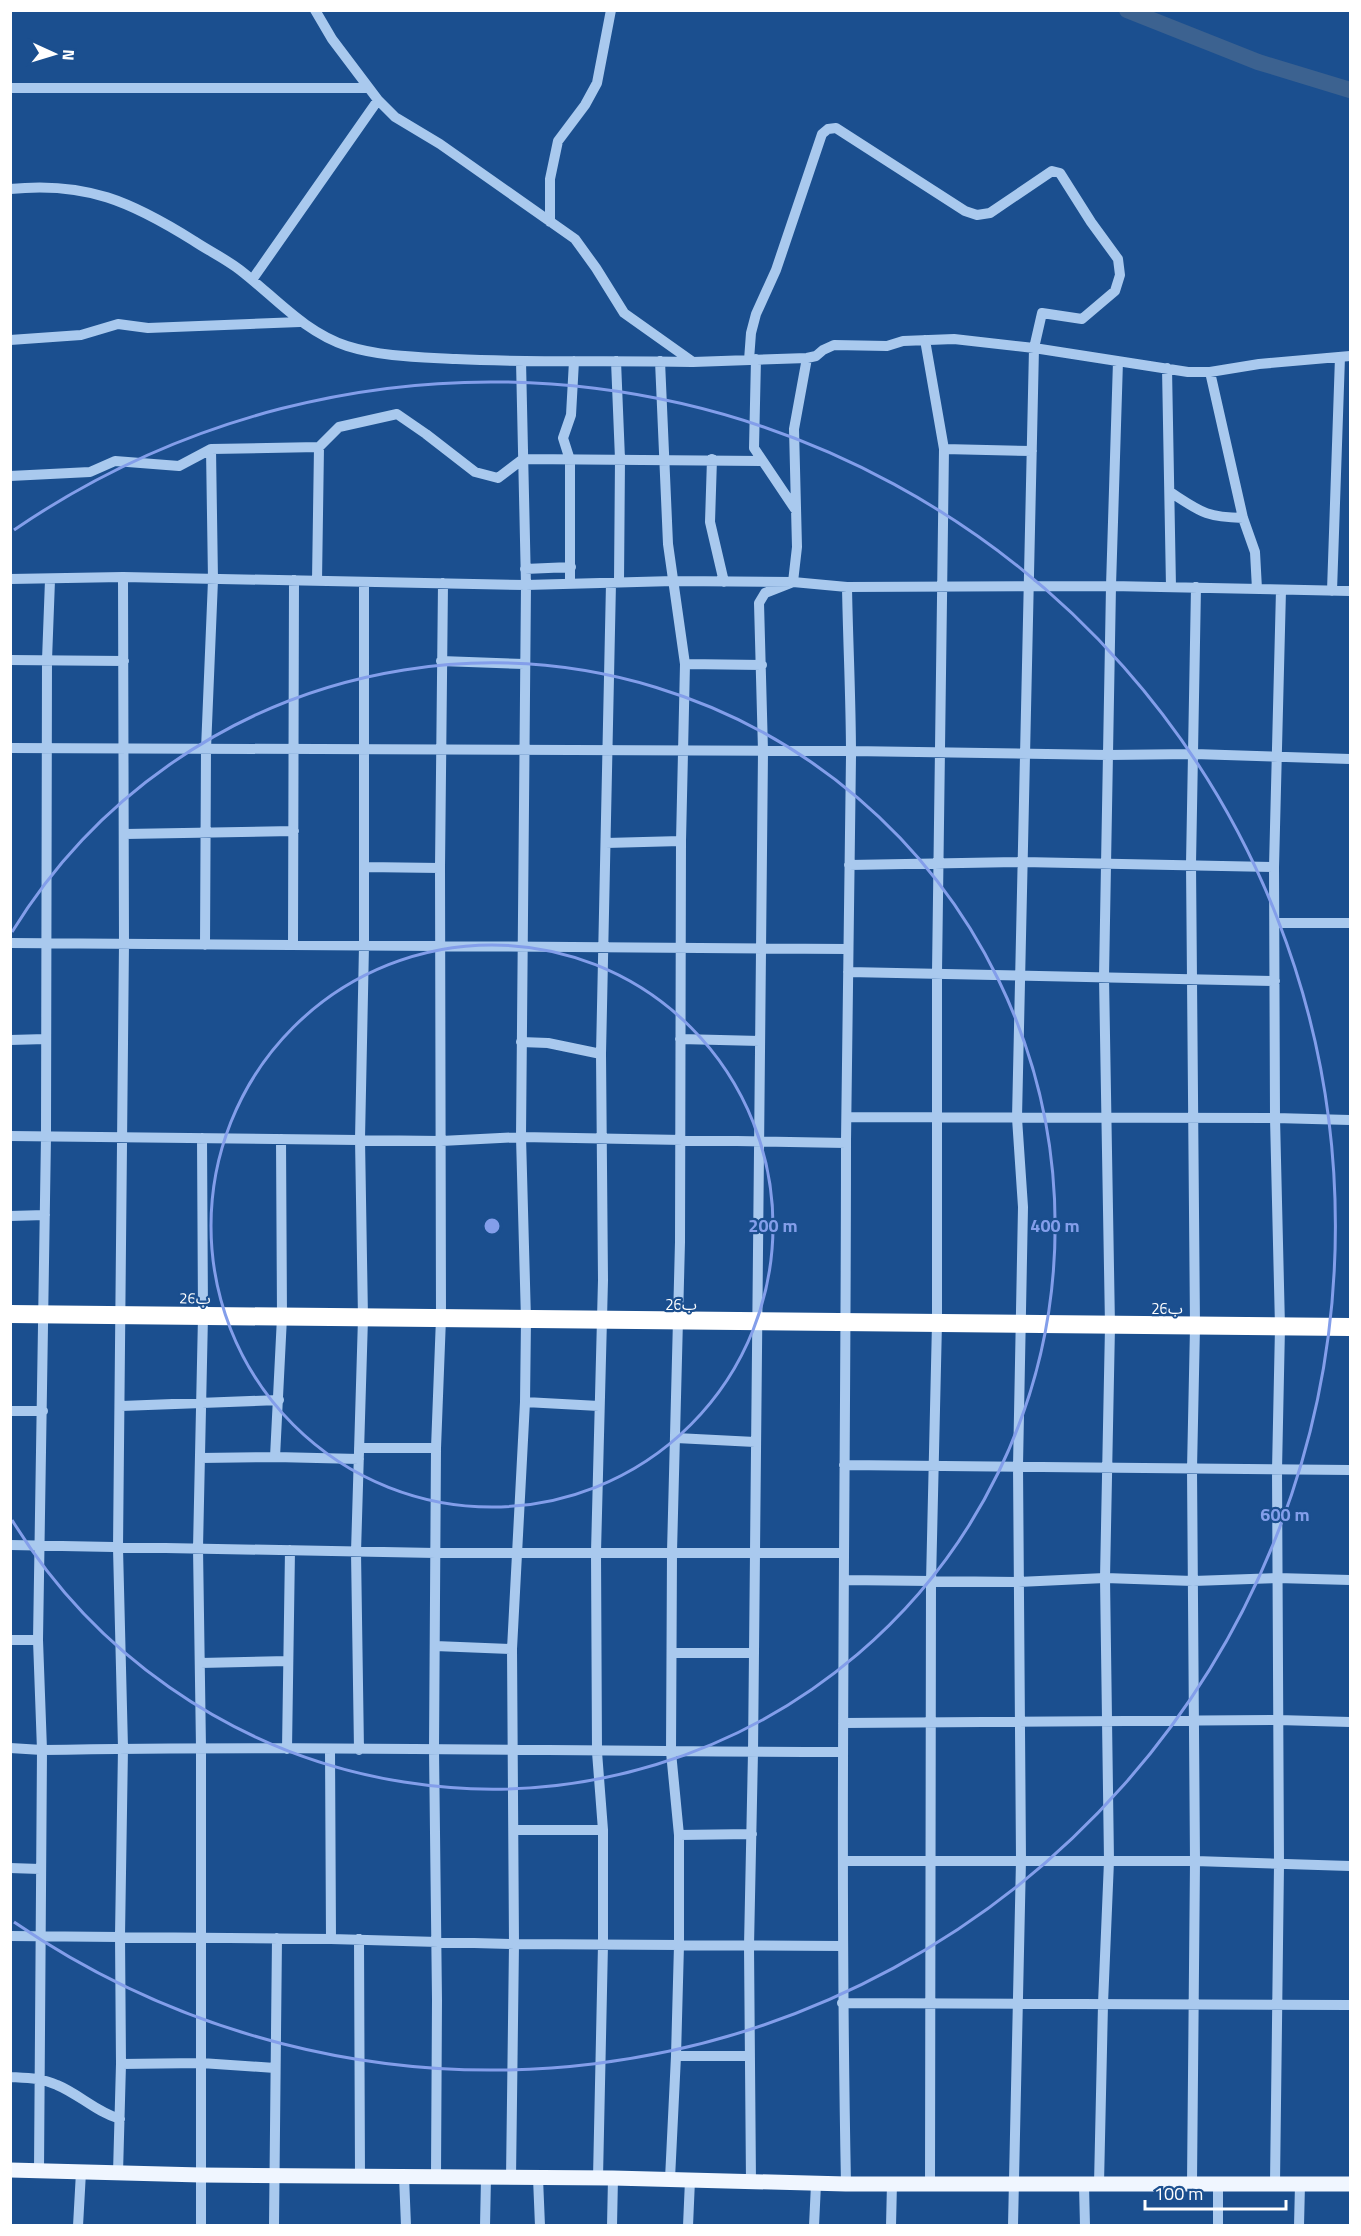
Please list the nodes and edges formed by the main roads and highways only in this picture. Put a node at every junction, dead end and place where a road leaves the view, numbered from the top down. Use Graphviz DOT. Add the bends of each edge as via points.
graph roads {
  1 [pos="10,1314"];
  2 [pos="1350,1327"];
  3 [pos="10,2170"];
  4 [pos="1350,2184"];
  1 -- 2 [label="highway, 26ب"];
  3 -- 4 [label="main road" via="816,2184"];
}
